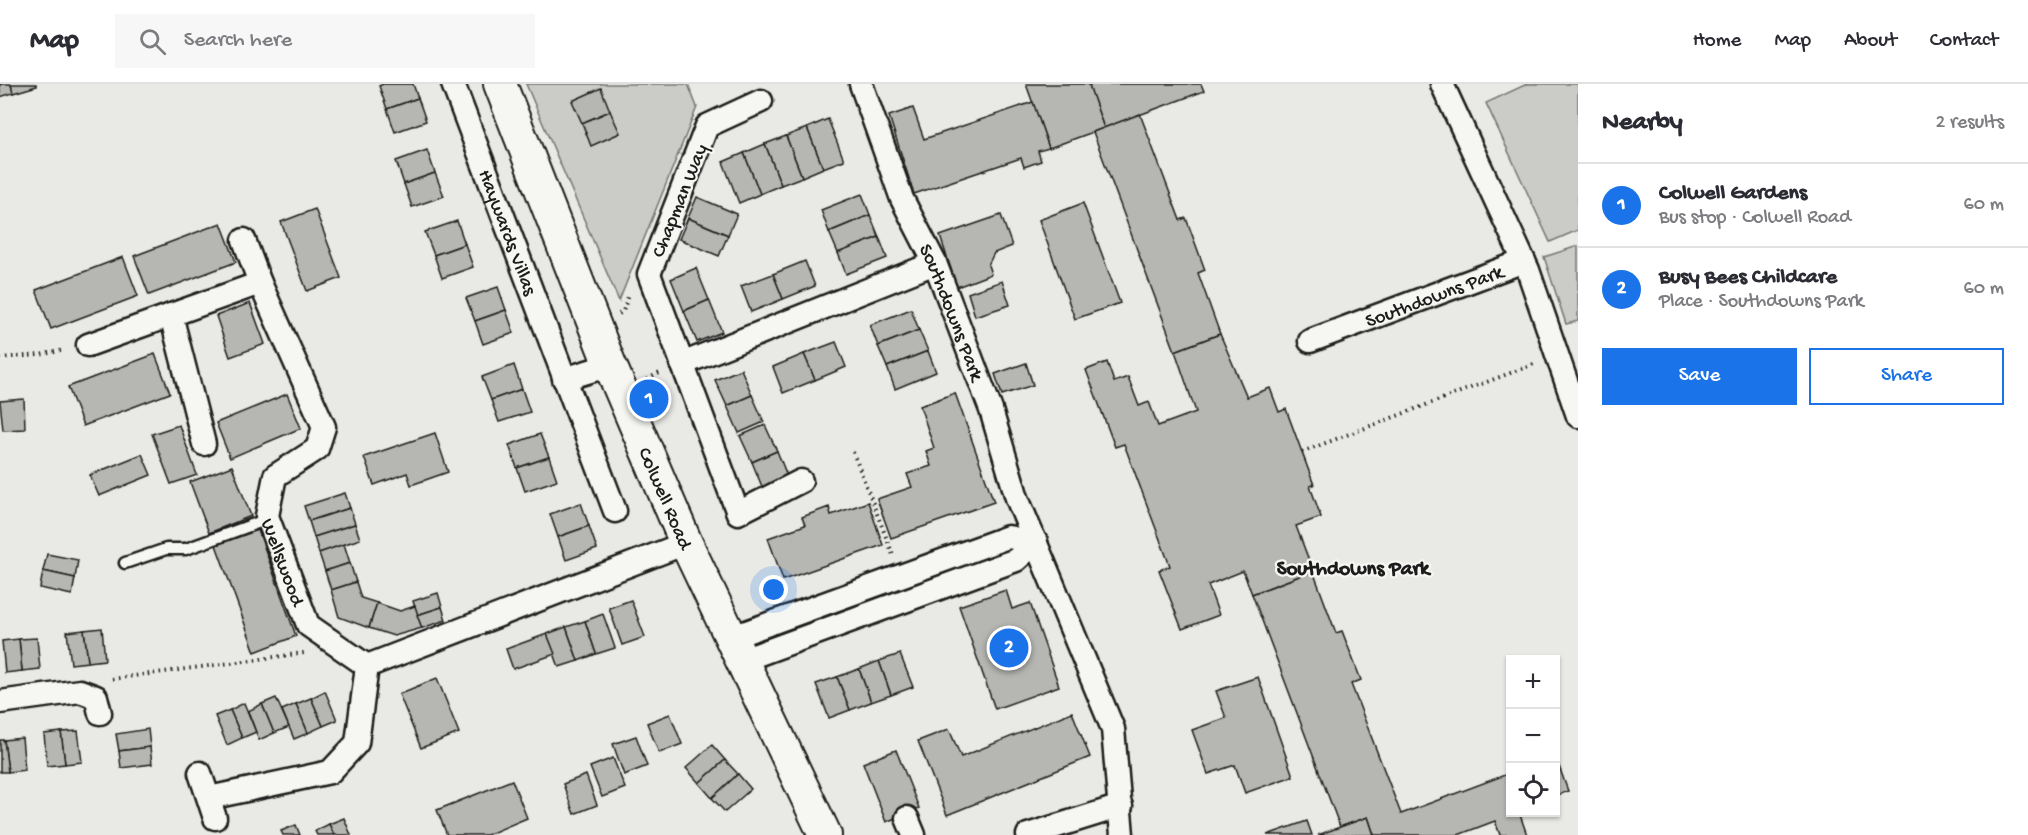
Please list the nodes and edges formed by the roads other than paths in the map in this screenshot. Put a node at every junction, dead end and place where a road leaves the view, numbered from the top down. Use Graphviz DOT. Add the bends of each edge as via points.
graph roads {
  1 [pos="453,84"];
  2 [pos="500,84"];
  3 [pos="861,84"];
  4 [pos="1442,84"];
  5 [pos="761,101"];
  6 [pos="244,240"];
  7 [pos="1524,261"];
  8 [pos="935,263"];
  9 [pos="260,283"];
  10 [pos="171,315"];
  11 [pos="1310,341"];
  12 [pos="88,345"];
  13 [pos="682,364"];
  14 [pos="616,378"];
  15 [pos="564,379"];
  16 [pos="1578,416"];
  17 [pos="204,444"];
  18 [pos="801,482"];
  19 [pos="615,511"];
  20 [pos="268,519"];
  21 [pos="1036,542"];
  22 [pos="686,543"];
  23 [pos="125,563"];
  24 [pos="735,649"];
  25 [pos="367,666"];
  26 [pos="0,702"];
  27 [pos="100,713"];
  28 [pos="200,773"];
  29 [pos="1121,806"];
  30 [pos="825,835"];
  31 [pos="1028,835"];
  32 [pos="1122,835"];
  1 -- 15 [label="street, Haywards Villas"];
  2 -- 14 [label="street, Colwell Road"];
  3 -- 8 [label="street, Southdowns Park" via="902,199"];
  4 -- 7 [label="street, Southdowns Park"];
  5 -- 13 [label="street, Chapman Way" via="708,126 649,274"];
  6 -- 9 [label="street, Wellswood"];
  7 -- 11 [label="street, Southdowns Park"];
  7 -- 16 [label="street, Southdowns Park"];
  8 -- 13 [label="street"];
  8 -- 21 [label="street, Southdowns Park"];
  9 -- 10 [label="street"];
  9 -- 20 [label="street, Wellswood" via="324,427 317,449 275,476"];
  10 -- 12 [label="street"];
  10 -- 17 [label="street"];
  13 -- 18 [label="street, Chapman Way" via="738,513"];
  14 -- 15 [label="street"];
  14 -- 22 [label="street, Colwell Road"];
  15 -- 19 [label="street, Haywards Villas"];
  20 -- 23 [label="lane" via="186,549 166,549"];
  20 -- 25 [label="street, Wellswood" via="308,625"];
  21 -- 24 [label="street" via="1016,560"];
  21 -- 24 [label="street" via="1008,537 900,576"];
  21 -- 29 [label="street, Southdowns Park" via="1113,729"];
  22 -- 24 [label="street, Colwell Road"];
  22 -- 25 [label="street"];
  24 -- 30 [label="street, Colwell Road"];
  25 -- 28 [label="street" via="357,743 330,772 212,808"];
  26 -- 27 [label="street" via="80,691 96,697"];
  29 -- 31 [label="street"];
  29 -- 32 [label="street, Southdowns Park"];
}
